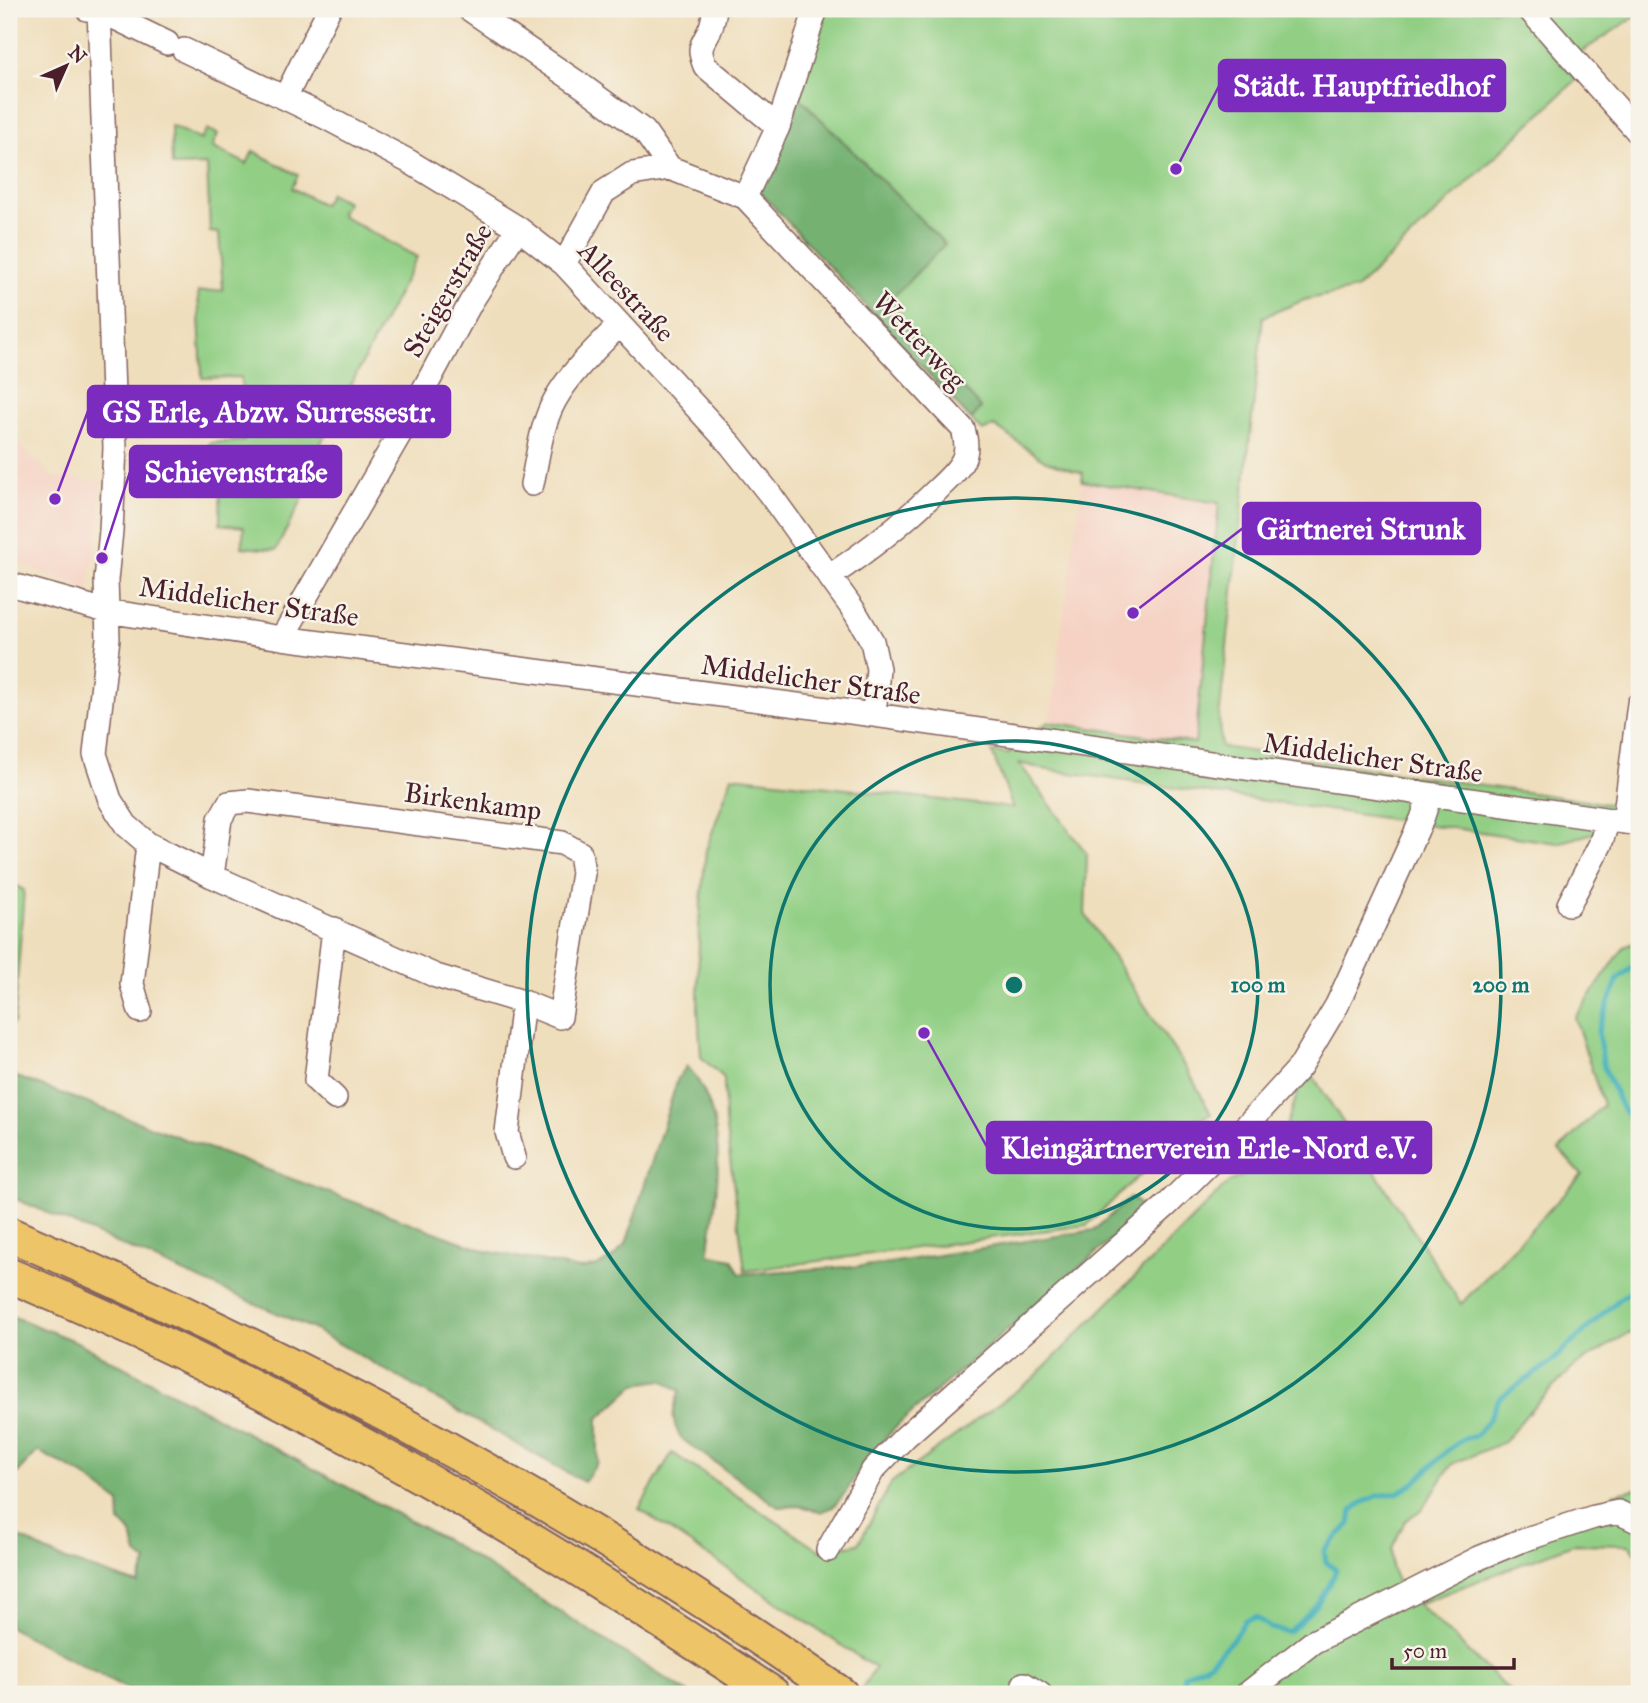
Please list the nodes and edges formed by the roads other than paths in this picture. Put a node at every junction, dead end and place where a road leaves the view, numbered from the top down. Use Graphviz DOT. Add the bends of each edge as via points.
graph roads {
  1 [pos="95,9"];
  2 [pos="329,9"];
  3 [pos="469,9"];
  4 [pos="715,9"];
  5 [pos="816,9"];
  6 [pos="1528,9"];
  7 [pos="285,98"];
  8 [pos="778,127"];
  9 [pos="1639,133"];
  10 [pos="670,167"];
  11 [pos="745,197"];
  12 [pos="518,228"];
  13 [pos="564,264"];
  14 [pos="619,325"];
  15 [pos="532,484"];
  16 [pos="830,576"];
  17 [pos="9,584"];
  18 [pos="106,611"];
  19 [pos="282,638"];
  20 [pos="1639,704"];
  21 [pos="874,715"];
  22 [pos="1430,795"];
  23 [pos="1623,822"];
  24 [pos="148,844"];
  25 [pos="212,876"];
  26 [pos="1569,904"];
  27 [pos="334,929"];
  28 [pos="523,1002"];
  29 [pos="140,1011"];
  30 [pos="335,1098"];
  31 [pos="514,1157"];
  32 [pos="9,1234"];
  33 [pos="9,1275"];
  34 [pos="1639,1522"];
  35 [pos="828,1550"];
  36 [pos="840,1693"];
  37 [pos="774,1694"];
  38 [pos="1247,1694"];
  1 -- 7 [label="street, Alleestraße"];
  1 -- 18 [label="street, Birkenkamp" via="115,448"];
  2 -- 7 [label="street"];
  3 -- 10 [label="street" via="644,131"];
  4 -- 8 [label="street" via="704,37 701,55 705,66"];
  5 -- 8 [label="street"];
  6 -- 9 [label="street"];
  7 -- 12 [label="street, Alleestraße" via="410,162"];
  8 -- 11 [label="street"];
  10 -- 11 [label="street, Wetterweg"];
  10 -- 13 [label="street" via="632,174 604,192"];
  11 -- 16 [label="street, Wetterweg" via="963,429 967,442 964,460 955,472 911,516"];
  12 -- 13 [label="street, Alleestraße"];
  12 -- 19 [label="street, Steigerstraße" via="471,302"];
  13 -- 14 [label="street, Alleestraße"];
  14 -- 15 [label="street" via="555,401 543,430"];
  14 -- 16 [label="street, Alleestraße" via="731,445"];
  16 -- 21 [label="street, Alleestraße" via="872,641 878,669"];
  17 -- 18 [label="street, Middelicher Straße"];
  18 -- 19 [label="street, Middelicher Straße"];
  18 -- 24 [label="street, Birkenkamp" via="108,638 96,754 110,800 126,825"];
  19 -- 21 [label="street, Middelicher Straße"];
  20 -- 23 [label="street"];
  21 -- 22 [label="street, Middelicher Straße"];
  22 -- 23 [label="street, Middelicher Straße"];
  22 -- 35 [label="street" via="1337,1006 1300,1067 1166,1206 873,1469"];
  23 -- 26 [label="street" via="1609,851"];
  24 -- 25 [label="street, Birkenkamp"];
  24 -- 29 [label="street" via="132,984"];
  25 -- 27 [label="street, Birkenkamp"];
  25 -- 28 [label="street, Birkenkamp" via="220,819 229,803 248,801 562,843 580,853 583,873 560,1017"];
  27 -- 28 [label="street, Birkenkamp" via="436,976"];
  27 -- 30 [label="street" via="316,1080"];
  28 -- 31 [label="street" via="507,1132"];
  32 -- 36 [label="highway" via="302,1372 467,1461 666,1579"];
  33 -- 37 [label="highway" via="309,1415 437,1485"];
  34 -- 38 [label="street" via="1618,1512 1594,1517 1479,1558 1313,1642"];
}
